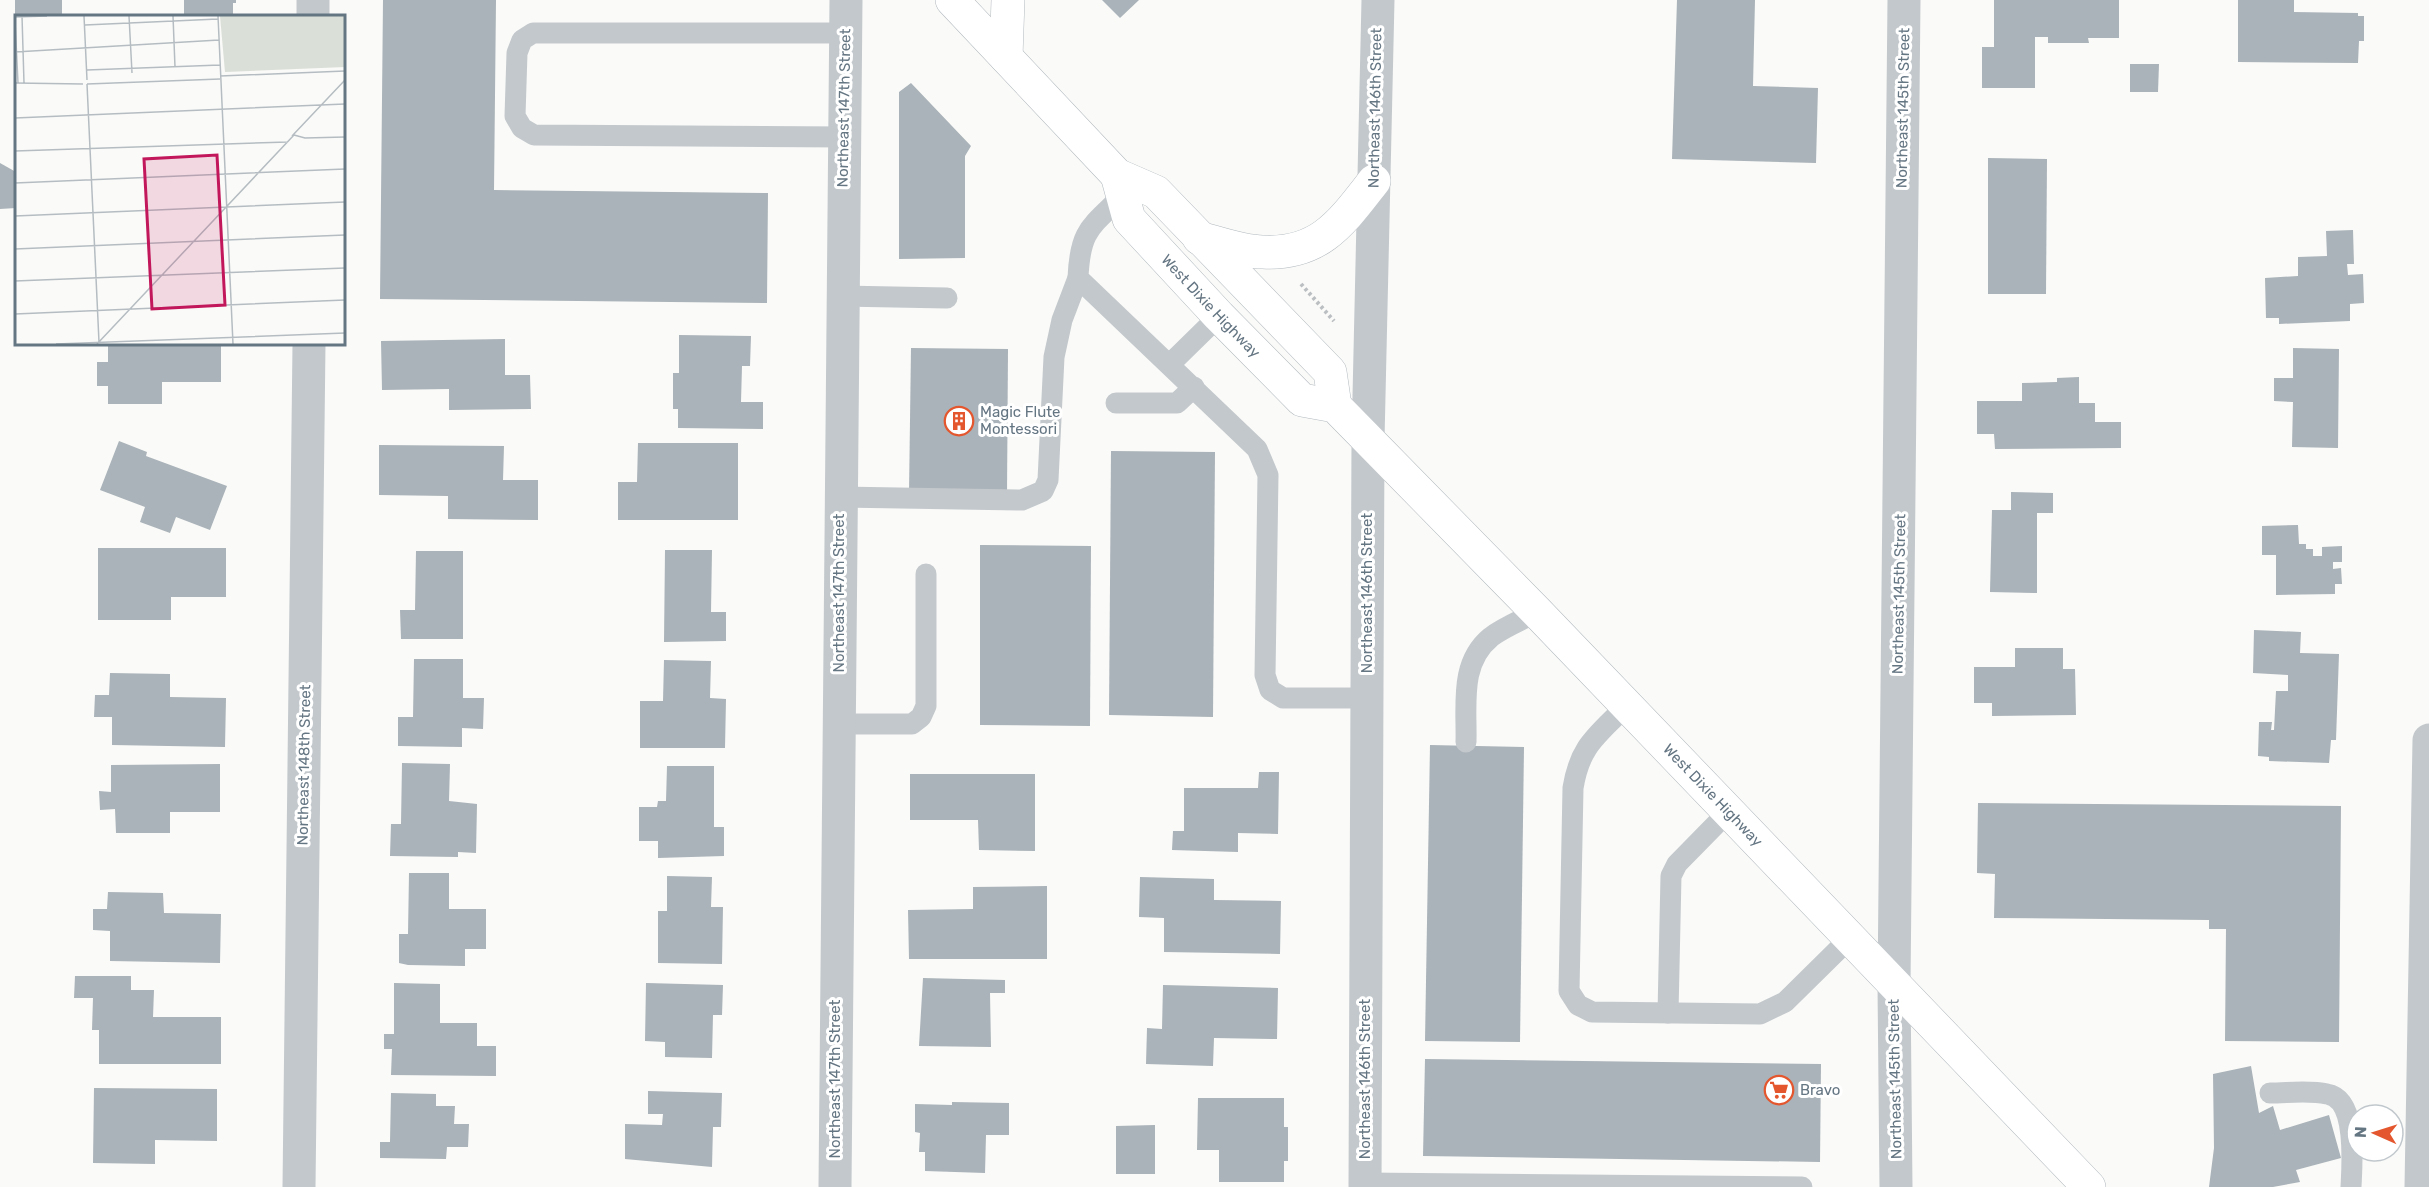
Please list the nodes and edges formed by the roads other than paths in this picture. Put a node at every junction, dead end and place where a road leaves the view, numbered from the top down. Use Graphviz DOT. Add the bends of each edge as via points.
graph roads {
  1 [pos="846,0"];
  2 [pos="952,0"];
  3 [pos="1008,0"];
  4 [pos="1377,0"];
  5 [pos="1904,0"];
  6 [pos="846,33"];
  7 [pos="1006,57"];
  8 [pos="844,137"];
  9 [pos="1374,181"];
  10 [pos="1120,185"];
  11 [pos="1199,238"];
  12 [pos="1078,278"];
  13 [pos="841,296"];
  14 [pos="947,298"];
  15 [pos="1219,316"];
  16 [pos="309,345"];
  17 [pos="1170,364"];
  18 [pos="1194,387"];
  19 [pos="1116,403"];
  20 [pos="1335,406"];
  21 [pos="1368,440"];
  22 [pos="840,497"];
  23 [pos="926,574"];
  24 [pos="1537,612"];
  25 [pos="1367,698"];
  26 [pos="1626,706"];
  27 [pos="838,724"];
  28 [pos="2429,740"];
  29 [pos="1466,742"];
  30 [pos="1728,812"];
  31 [pos="1850,938"];
  32 [pos="1894,985"];
  33 [pos="1668,1013"];
  34 [pos="2270,1093"];
  35 [pos="1365,1185"];
  36 [pos="299,1187"];
  37 [pos="834,1187"];
  38 [pos="1802,1187"];
  39 [pos="1896,1187"];
  40 [pos="2089,1187"];
  41 [pos="2352,1187"];
  42 [pos="2421,1187"];
  1 -- 6 [label="street, Northeast 147th Street"];
  2 -- 7 [label="main road, West Dixie Highway"];
  3 -- 7 [label="main road"];
  4 -- 9 [label="street, Northeast 146th Street"];
  5 -- 32 [label="street, Northeast 145th Street"];
  6 -- 8 [label="street, Northeast 147th Street"];
  6 -- 8 [label="lane" via="533,33 522,40 517,53 515,116 522,128 534,135"];
  7 -- 10 [label="main road, West Dixie Highway"];
  8 -- 13 [label="street, Northeast 147th Street"];
  9 -- 11 [label="main road" via="1341,223 1319,241 1300,249 1262,252"];
  9 -- 21 [label="street, Northeast 146th Street"];
  10 -- 11 [label="main road, West Dixie Highway" via="1156,192"];
  10 -- 12 [label="lane" via="1083,239"];
  10 -- 15 [label="main road, West Dixie Highway" via="1129,219"];
  11 -- 20 [label="main road, West Dixie Highway" via="1330,372"];
  12 -- 17 [label="lane"];
  12 -- 22 [label="lane" via="1062,320 1054,357 1048,480 1043,491 1022,500"];
  13 -- 14 [label="lane"];
  13 -- 22 [label="street, Northeast 147th Street"];
  15 -- 17 [label="lane"];
  15 -- 20 [label="main road, West Dixie Highway" via="1302,400"];
  16 -- 36 [label="street, Northeast 148th Street"];
  17 -- 18 [label="lane"];
  18 -- 19 [label="lane" via="1177,403"];
  18 -- 25 [label="lane" via="1257,449 1268,475 1264,675 1270,690 1284,698"];
  20 -- 21 [label="main road, West Dixie Highway"];
  21 -- 24 [label="main road, West Dixie Highway"];
  21 -- 25 [label="street, Northeast 146th Street"];
  22 -- 27 [label="street, Northeast 147th Street"];
  23 -- 27 [label="lane" via="926,706 921,717 912,724"];
  24 -- 26 [label="main road, West Dixie Highway"];
  24 -- 29 [label="lane" via="1492,637 1470,662"];
  25 -- 35 [label="street, Northeast 146th Street"];
  26 -- 30 [label="main road, West Dixie Highway"];
  26 -- 33 [label="lane" via="1586,745 1577,765 1573,788 1569,992 1578,1005 1592,1012"];
  27 -- 37 [label="street, Northeast 147th Street"];
  28 -- 42 [label="street"];
  30 -- 31 [label="main road, West Dixie Highway"];
  30 -- 33 [label="lane" via="1677,864 1671,876"];
  31 -- 32 [label="main road, West Dixie Highway"];
  31 -- 33 [label="lane" via="1785,1002 1760,1014"];
  32 -- 39 [label="street, Northeast 145th Street"];
  32 -- 40 [label="main road, West Dixie Highway"];
  34 -- 41 [label="lane" via="2329,1094 2339,1100 2351,1132"];
  35 -- 38 [label="lane"];
}
